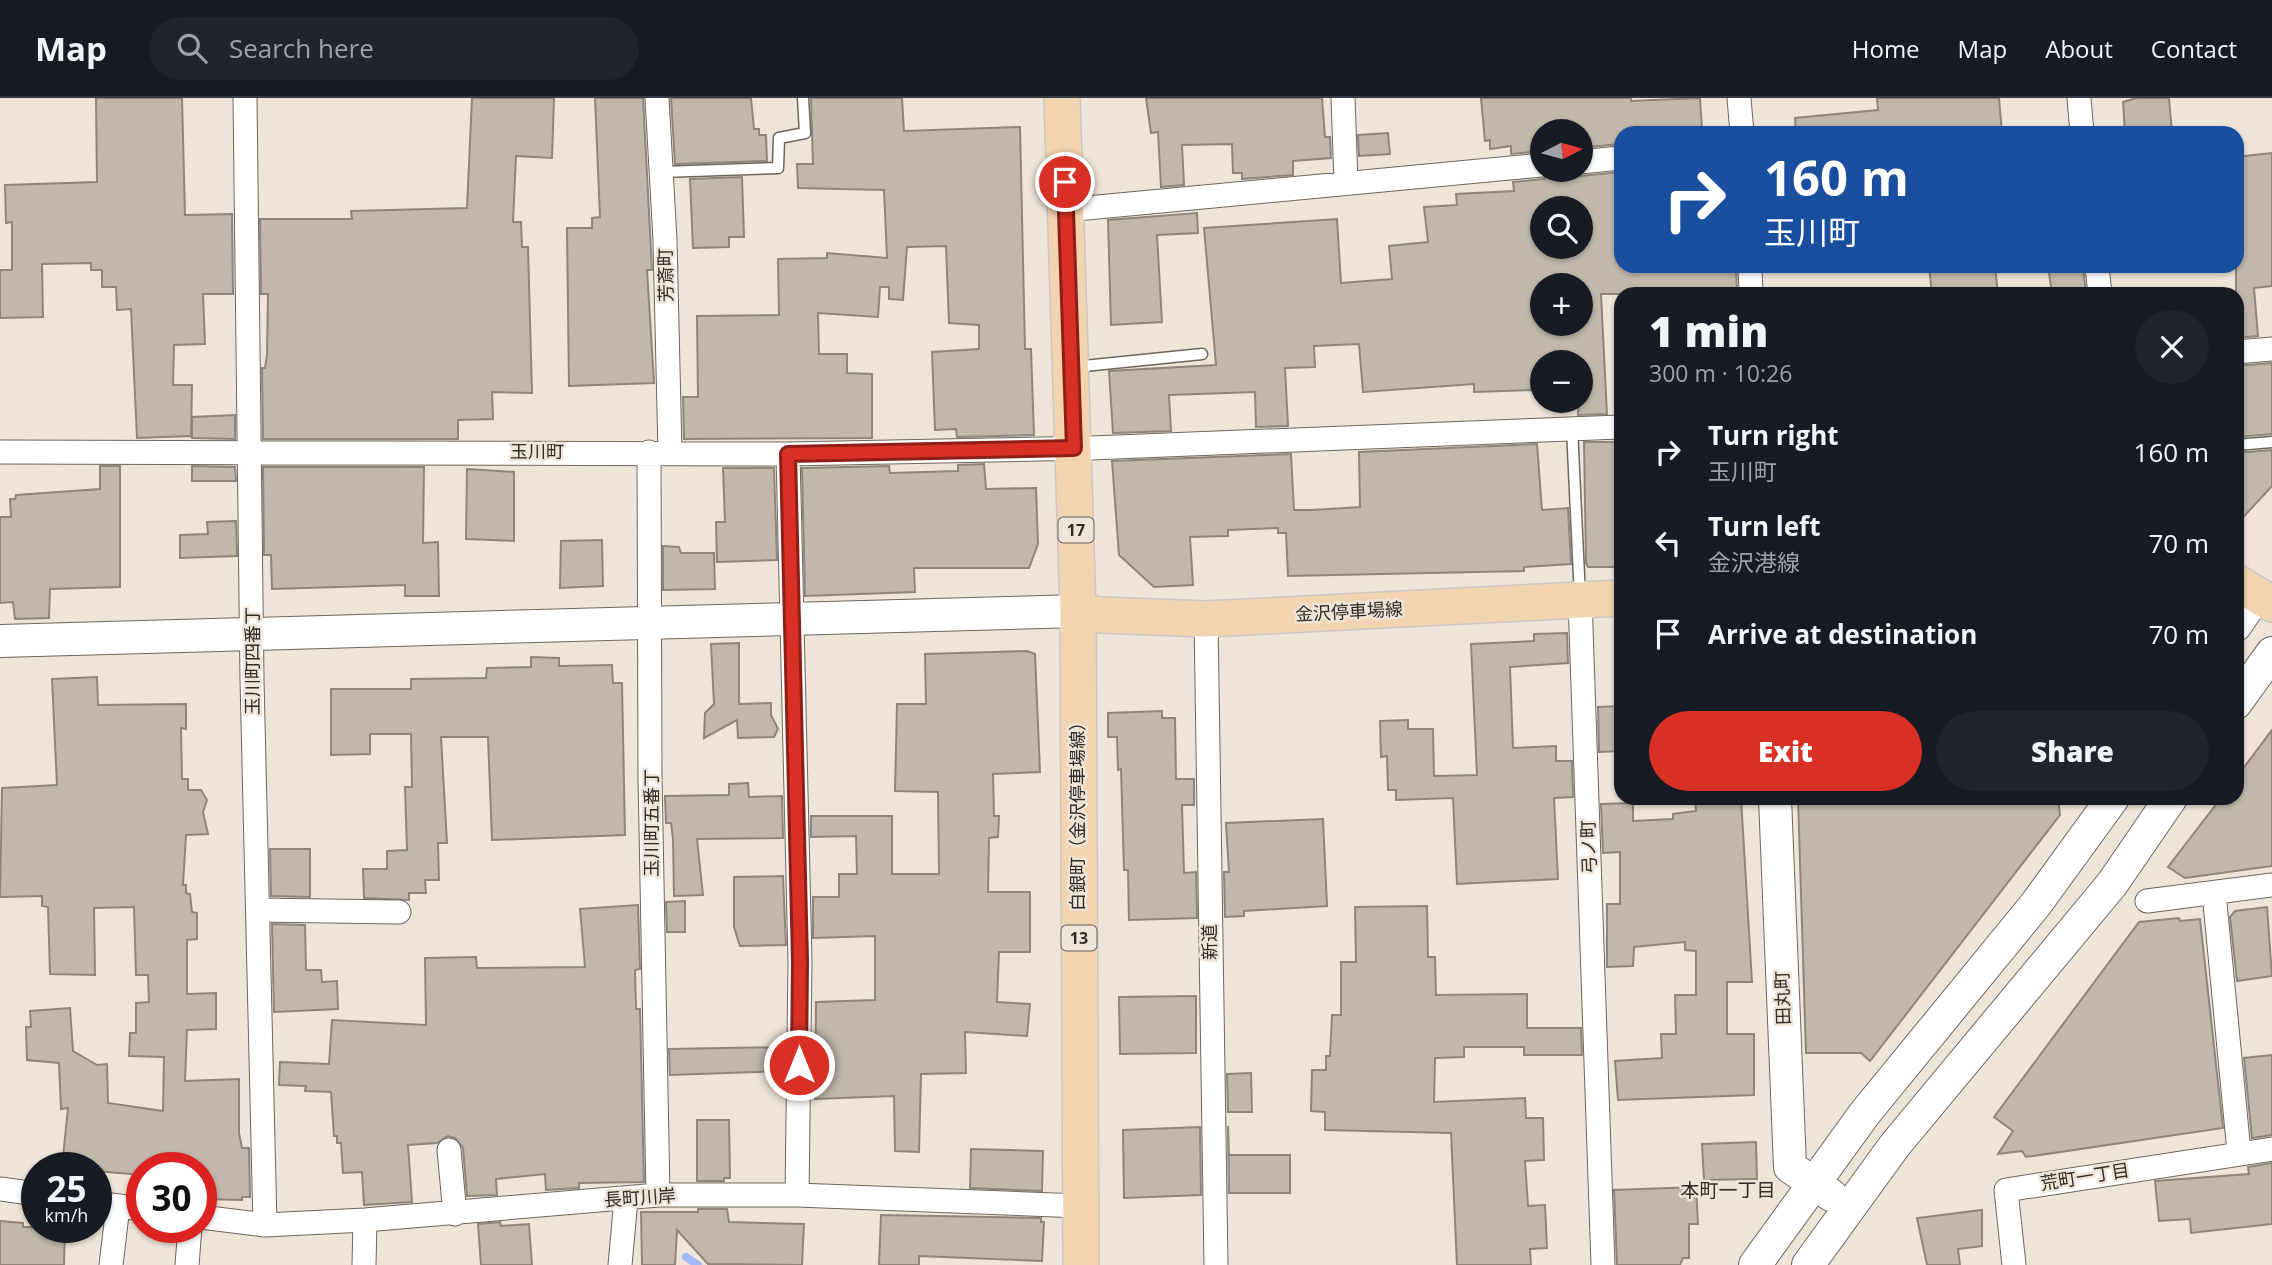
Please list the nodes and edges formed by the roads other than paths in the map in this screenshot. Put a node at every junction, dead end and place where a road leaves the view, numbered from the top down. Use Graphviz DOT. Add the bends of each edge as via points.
graph roads {
  1 [pos="245,98"];
  2 [pos="657,98"];
  3 [pos="803,98"];
  4 [pos="1062,98"];
  5 [pos="1343,98"];
  6 [pos="1739,98"];
  7 [pos="2079,98"];
  8 [pos="1741,126"];
  9 [pos="2081,126"];
  10 [pos="1614,159"];
  11 [pos="1593,161"];
  12 [pos="1530,166"];
  13 [pos="662,172"];
  14 [pos="1346,183"];
  15 [pos="1066,210"];
  16 [pos="2272,349"];
  17 [pos="2244,351"];
  18 [pos="1202,354"];
  19 [pos="1071,367"];
  20 [pos="1614,427"];
  21 [pos="1572,428"];
  22 [pos="2272,442"];
  23 [pos="2244,444"];
  24 [pos="1074,448"];
  25 [pos="251,451"];
  26 [pos="0,452"];
  27 [pos="660,452"];
  28 [pos="788,454"];
  29 [pos="2260,588"];
  30 [pos="1614,598"];
  31 [pos="1580,599"];
  32 [pos="1078,611"];
  33 [pos="2244,613"];
  34 [pos="790,617"];
  35 [pos="1206,619"];
  36 [pos="649,622"];
  37 [pos="252,634"];
  38 [pos="0,641"];
  39 [pos="2272,653"];
  40 [pos="2244,692"];
  41 [pos="1775,805"];
  42 [pos="2108,805"];
  43 [pos="2166,805"];
  44 [pos="2272,885"];
  45 [pos="2214,892"];
  46 [pos="2147,901"];
  47 [pos="258,910"];
  48 [pos="399,912"];
  49 [pos="2272,1149"];
  50 [pos="449,1150"];
  51 [pos="2239,1152"];
  52 [pos="1815,1184"];
  53 [pos="0,1188"];
  54 [pos="21,1191"];
  55 [pos="658,1195"];
  56 [pos="797,1195"];
  57 [pos="626,1199"];
  58 [pos="1080,1206"];
  59 [pos="1850,1207"];
  60 [pos="455,1214"];
  61 [pos="217,1219"];
  62 [pos="365,1220"];
  63 [pos="265,1225"];
  64 [pos="110,1243"];
  65 [pos="189,1243"];
  66 [pos="111,1265"];
  67 [pos="187,1265"];
  68 [pos="364,1265"];
  69 [pos="620,1265"];
  70 [pos="1081,1265"];
  71 [pos="1216,1265"];
  72 [pos="1603,1265"];
  73 [pos="1755,1265"];
  74 [pos="1808,1265"];
  75 [pos="2014,1265"];
  1 -- 25 [label="street, 玉川町四番丁"];
  2 -- 13 [label="street, 芳斎町"];
  3 -- 13 [label="lane" via="805,133 779,138 778,168"];
  4 -- 15 [label="main road, 17"];
  5 -- 14 [label="street"];
  6 -- 8 [label="street"];
  7 -- 9 [label="street"];
  10 -- 11 [label="street"];
  12 -- 14 [label="street"];
  13 -- 27 [label="street, 芳斎町"];
  14 -- 15 [label="street"];
  15 -- 19 [label="main road, 17"];
  16 -- 17 [label="street"];
  18 -- 19 [label="lane"];
  19 -- 24 [label="main road, 17"];
  20 -- 21 [label="street, 玉川町"];
  21 -- 24 [label="street, 玉川町"];
  21 -- 31 [label="lane, 弓ノ町"];
  22 -- 23 [label="lane"];
  24 -- 28 [label="street, 玉川町"];
  24 -- 32 [label="main road, 17"];
  25 -- 26 [label="street, 玉川町"];
  25 -- 27 [label="street, 玉川町"];
  25 -- 37 [label="street, 玉川町四番丁"];
  27 -- 28 [label="street, 玉川町"];
  27 -- 36 [label="street, 玉川町五番丁"];
  28 -- 34 [label="street"];
  29 -- 33 [label="street"];
  30 -- 31 [label="main road, 金沢停車場線"];
  31 -- 35 [label="main road, 金沢停車場線"];
  31 -- 72 [label="street, 弓ノ町"];
  32 -- 34 [label="street"];
  32 -- 35 [label="main road, 金沢停車場線"];
  32 -- 58 [label="main road, 白銀町（金沢停車場線） / 13"];
  34 -- 36 [label="street"];
  34 -- 56 [label="street" via="800,961"];
  35 -- 71 [label="street, 新道"];
  36 -- 37 [label="street"];
  36 -- 55 [label="street, 玉川町五番丁"];
  37 -- 38 [label="street"];
  37 -- 47 [label="street, 玉川町四番丁"];
  39 -- 40 [label="street"];
  41 -- 52 [label="street, 田丸町" via="1790,1167"];
  42 -- 52 [label="street" via="2036,904 1865,1113"];
  43 -- 59 [label="street" via="2112,884 1895,1145"];
  44 -- 45 [label="street"];
  45 -- 46 [label="street"];
  45 -- 51 [label="street"];
  47 -- 48 [label="street"];
  47 -- 63 [label="street, 玉川町四番丁"];
  49 -- 51 [label="street"];
  50 -- 60 [label="street"];
  51 -- 75 [label="street, 荒町一丁目" via="2006,1190"];
  52 -- 59 [label="street"];
  52 -- 73 [label="street"];
  53 -- 54 [label="street"];
  55 -- 56 [label="street, 長町川岸"];
  55 -- 57 [label="street, 長町川岸"];
  56 -- 58 [label="street, 長町川岸"];
  57 -- 60 [label="street, 長町川岸"];
  57 -- 69 [label="street"];
  58 -- 70 [label="main road, 白銀町（金沢停車場線） / 13"];
  59 -- 74 [label="street"];
  60 -- 62 [label="street, 長町川岸"];
  61 -- 63 [label="street, 長町川岸"];
  62 -- 63 [label="street, 長町川岸"];
  62 -- 68 [label="street"];
  64 -- 66 [label="street"];
  65 -- 67 [label="street"];
}
